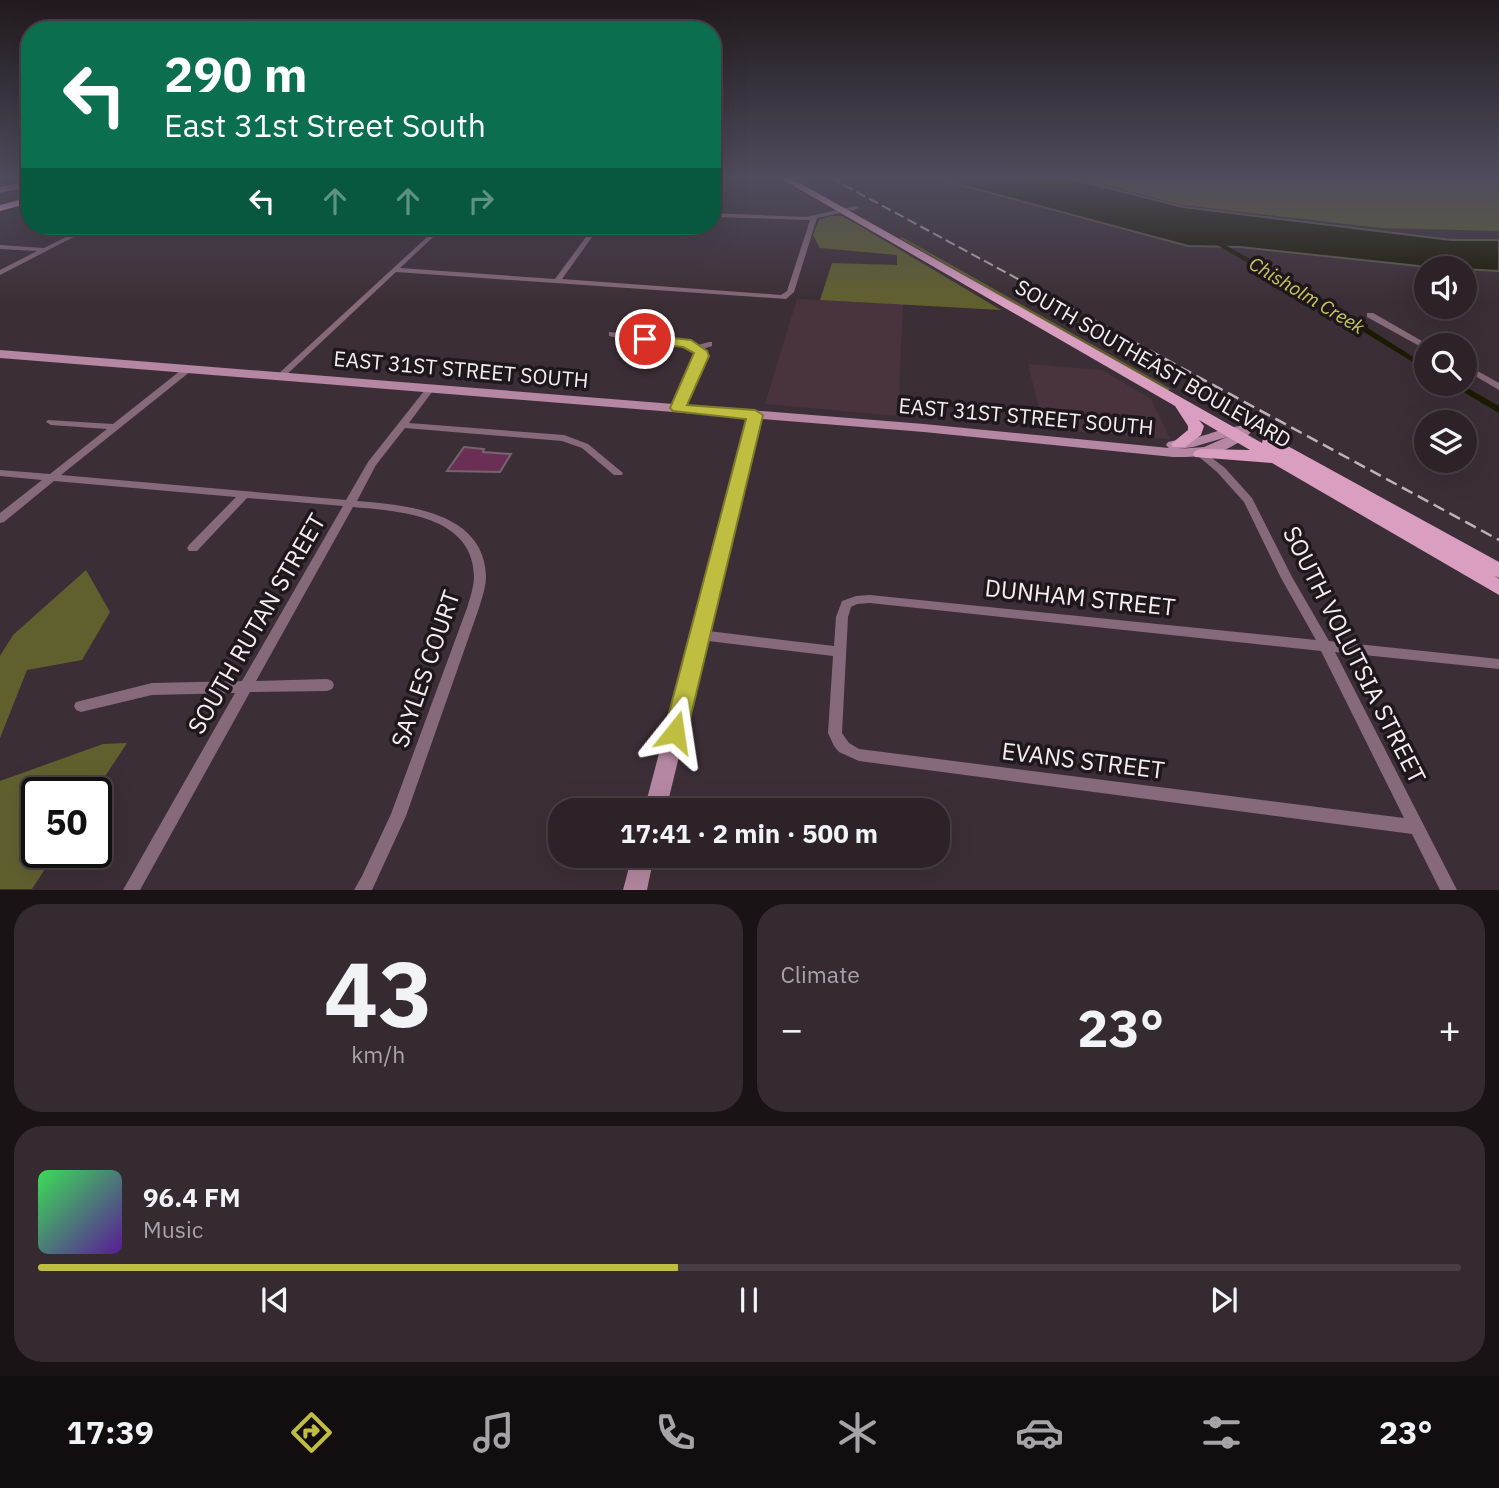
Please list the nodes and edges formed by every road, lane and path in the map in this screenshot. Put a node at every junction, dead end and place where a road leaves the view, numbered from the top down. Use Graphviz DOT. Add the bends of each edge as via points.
graph roads {
  1 [pos="814,220"];
  2 [pos="867,220"];
  3 [pos="867,220"];
  4 [pos="74,235"];
  5 [pos="432,235"];
  6 [pos="590,235"];
  7 [pos="0,247"];
  8 [pos="45,250"];
  9 [pos="394,270"];
  10 [pos="0,274"];
  11 [pos="557,281"];
  12 [pos="1370,315"];
  13 [pos="612,334"];
  14 [pos="1414,339"];
  15 [pos="709,344"];
  16 [pos="698,348"];
  17 [pos="0,354"];
  18 [pos="188,369"];
  19 [pos="1477,375"];
  20 [pos="280,376"];
  21 [pos="1499,387"];
  22 [pos="432,388"];
  23 [pos="1166,395"];
  24 [pos="678,408"];
  25 [pos="755,415"];
  26 [pos="51,422"];
  27 [pos="403,425"];
  28 [pos="114,427"];
  29 [pos="1238,432"];
  30 [pos="1179,444"];
  31 [pos="1148,449"];
  32 [pos="1201,454"];
  33 [pos="1297,470"];
  34 [pos="0,473"];
  35 [pos="618,473"];
  36 [pos="51,478"];
  37 [pos="244,495"];
  38 [pos="349,504"];
  39 [pos="0,519"];
  40 [pos="193,548"];
  41 [pos="1499,571"];
  42 [pos="1499,588"];
  43 [pos="700,635"];
  44 [pos="1325,646"];
  45 [pos="840,652"];
  46 [pos="1499,664"];
  47 [pos="327,685"];
  48 [pos="246,686"];
  49 [pos="81,706"];
  50 [pos="658,798"];
  51 [pos="1417,827"];
  52 [pos="640,868"];
  53 [pos="131,890"];
  54 [pos="362,890"];
  55 [pos="635,890"];
  56 [pos="1449,890"];
  1 -- 11 [label="street" via="786,296"];
  2 -- 23 [label="main road, SOUTH SOUTHEAST BOULEVARD"];
  3 -- 29 [label="main road, SOUTH SOUTHEAST BOULEVARD"];
  4 -- 8 [label="street"];
  5 -- 9 [label="street"];
  6 -- 11 [label="street"];
  7 -- 8 [label="street"];
  8 -- 10 [label="street"];
  9 -- 11 [label="street"];
  9 -- 20 [label="street"];
  12 -- 14 [label="street"];
  13 -- 16 [label="street"];
  15 -- 16 [label="street"];
  16 -- 24 [label="street" via="702,356"];
  17 -- 18 [label="main road, EAST 31ST STREET SOUTH"];
  18 -- 20 [label="main road, EAST 31ST STREET SOUTH"];
  18 -- 28 [label="street"];
  19 -- 21 [label="street"];
  20 -- 22 [label="main road, EAST 31ST STREET SOUTH"];
  22 -- 24 [label="main road, EAST 31ST STREET SOUTH"];
  22 -- 27 [label="street, SOUTH RUTAN STREET"];
  23 -- 29 [label="main road, SOUTH SOUTHEAST BOULEVARD"];
  23 -- 30 [label="main road" via="1196,426 1196,432"];
  24 -- 25 [label="main road, EAST 31ST STREET SOUTH"];
  25 -- 31 [label="main road, EAST 31ST STREET SOUTH"];
  25 -- 43 [label="main road"];
  26 -- 28 [label="street"];
  27 -- 35 [label="street" via="564,438 585,446"];
  27 -- 38 [label="street, SOUTH RUTAN STREET" via="372,464"];
  28 -- 36 [label="street"];
  29 -- 30 [label="main road"];
  29 -- 32 [label="main road, EAST 31ST STREET SOUTH" via="1222,447"];
  29 -- 33 [label="main road, SOUTH SOUTHEAST BOULEVARD"];
  29 -- 41 [label="main road, SOUTH SOUTHEAST BOULEVARD"];
  30 -- 31 [label="main road"];
  31 -- 32 [label="main road, EAST 31ST STREET SOUTH"];
  32 -- 33 [label="main road" via="1253,455"];
  32 -- 44 [label="street, SOUTH VOLUTSIA STREET" via="1248,500"];
  33 -- 42 [label="main road, SOUTH SOUTHEAST BOULEVARD"];
  34 -- 36 [label="street"];
  36 -- 37 [label="street"];
  36 -- 39 [label="street"];
  37 -- 38 [label="street"];
  37 -- 40 [label="street"];
  38 -- 48 [label="street, SOUTH RUTAN STREET"];
  38 -- 54 [label="street, SAYLES COURT" via="442,519 474,550 480,577 398,816"];
  43 -- 45 [label="street"];
  43 -- 50 [label="main road"];
  44 -- 45 [label="street, DUNHAM STREET" via="870,599 846,604"];
  44 -- 46 [label="street, DUNHAM STREET"];
  44 -- 51 [label="street, SOUTH VOLUTSIA STREET"];
  45 -- 51 [label="street, EVANS STREET" via="835,733 838,744 859,755"];
  47 -- 48 [label="street"];
  48 -- 49 [label="street" via="152,689"];
  48 -- 53 [label="street, SOUTH RUTAN STREET"];
  51 -- 56 [label="street, SOUTH VOLUTSIA STREET"];
  52 -- 55 [label="main road"];
}
